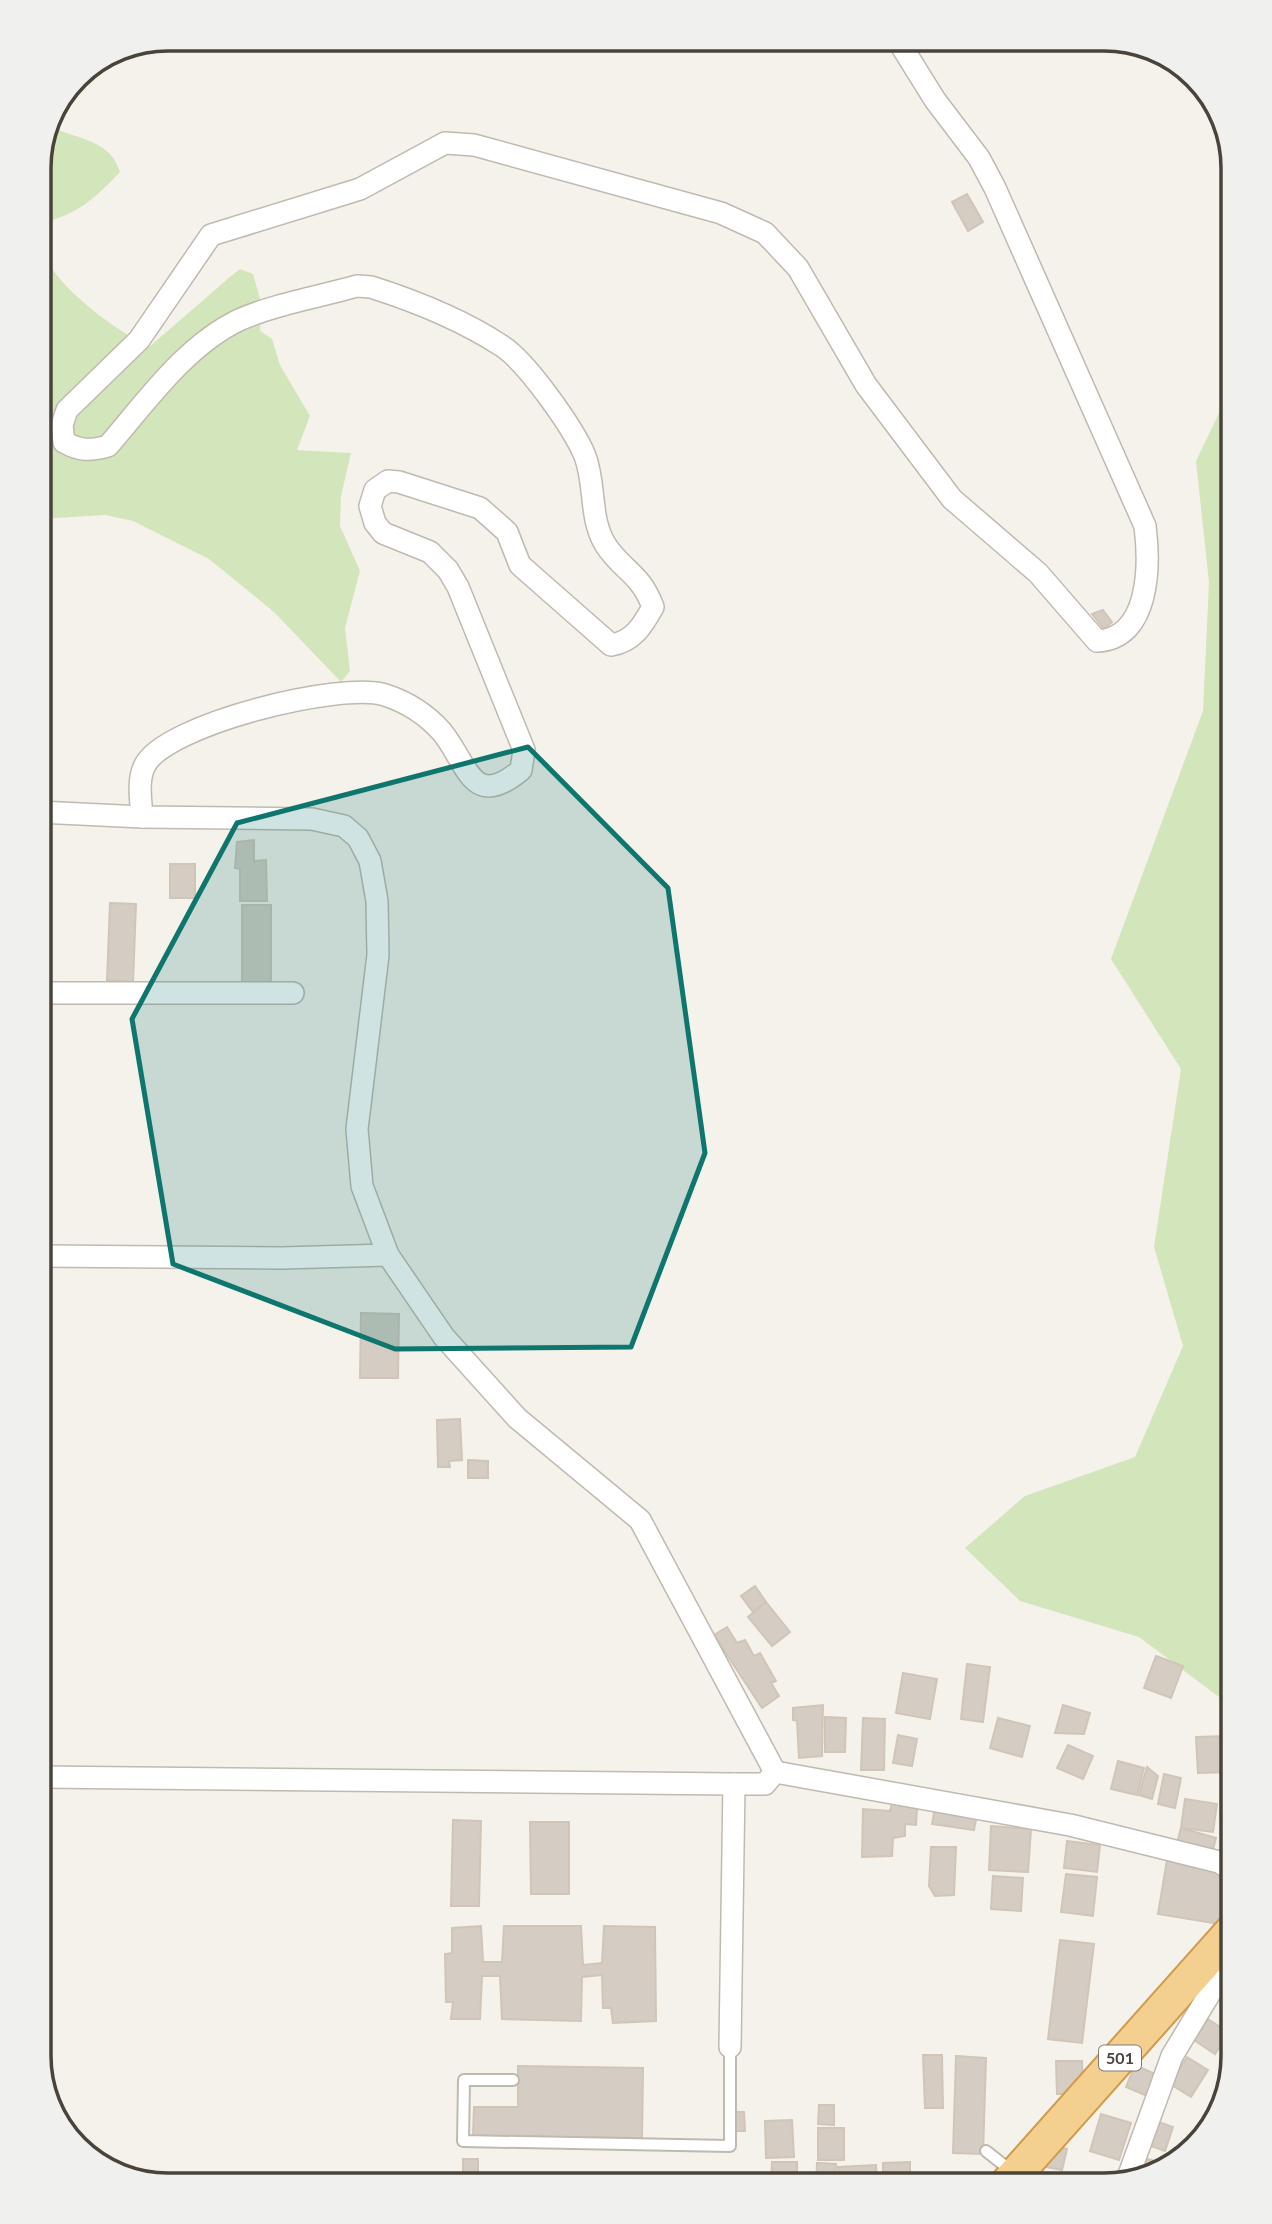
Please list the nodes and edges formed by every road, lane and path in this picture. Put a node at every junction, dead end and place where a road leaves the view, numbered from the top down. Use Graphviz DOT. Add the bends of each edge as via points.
graph roads {
  1 [pos="904,51"];
  2 [pos="51,813"];
  3 [pos="142,817"];
  4 [pos="51,993"];
  5 [pos="293,993"];
  6 [pos="388,1255"];
  7 [pos="51,1256"];
  8 [pos="775,1772"];
  9 [pos="51,1777"];
  10 [pos="734,1784"];
  11 [pos="1221,1863"];
  12 [pos="1221,1945"];
  13 [pos="1221,1976"];
  14 [pos="730,2048"];
  15 [pos="513,2080"];
  16 [pos="986,2151"];
  17 [pos="1131,2170"];
  18 [pos="1005,2173"];
  19 [pos="1017,2173"];
  1 -- 3 [label="street" via="995,188 1145,526 1149,561 1142,603 1122,635 1097,641 1038,573 952,499 866,385 798,268 765,233 721,213 474,145 444,142 360,189 211,235 139,340 67,410 62,425 64,442 76,449 108,446 177,367 211,337 240,320 357,286 371,287 505,347 538,383 580,444 588,464 593,513 606,545 645,585 653,607 642,628 623,643 611,645 520,565 507,532 480,508 388,481 375,490 370,506 375,523 383,533 430,552 458,587 524,750 521,770 504,785 484,787 470,779 442,733 418,709 382,694 339,691 214,721 169,744 145,764 140,785"];
  2 -- 3 [label="street"];
  3 -- 6 [label="street" via="312,819 344,826 358,838 370,861 377,901 377,955 357,1153 362,1186"];
  4 -- 5 [label="street"];
  6 -- 7 [label="street"];
  6 -- 8 [label="street" via="444,1336 517,1418 640,1520"];
  8 -- 10 [label="street" via="765,1784"];
  8 -- 11 [label="street" via="1070,1825"];
  9 -- 10 [label="street"];
  10 -- 14 [label="street"];
  12 -- 19 [label="highway, 501"];
  13 -- 17 [label="street" via="1172,2056"];
  14 -- 15 [label="lane" via="730,2146 463,2141 464,2080"];
  16 -- 18 [label="lane"];
}
